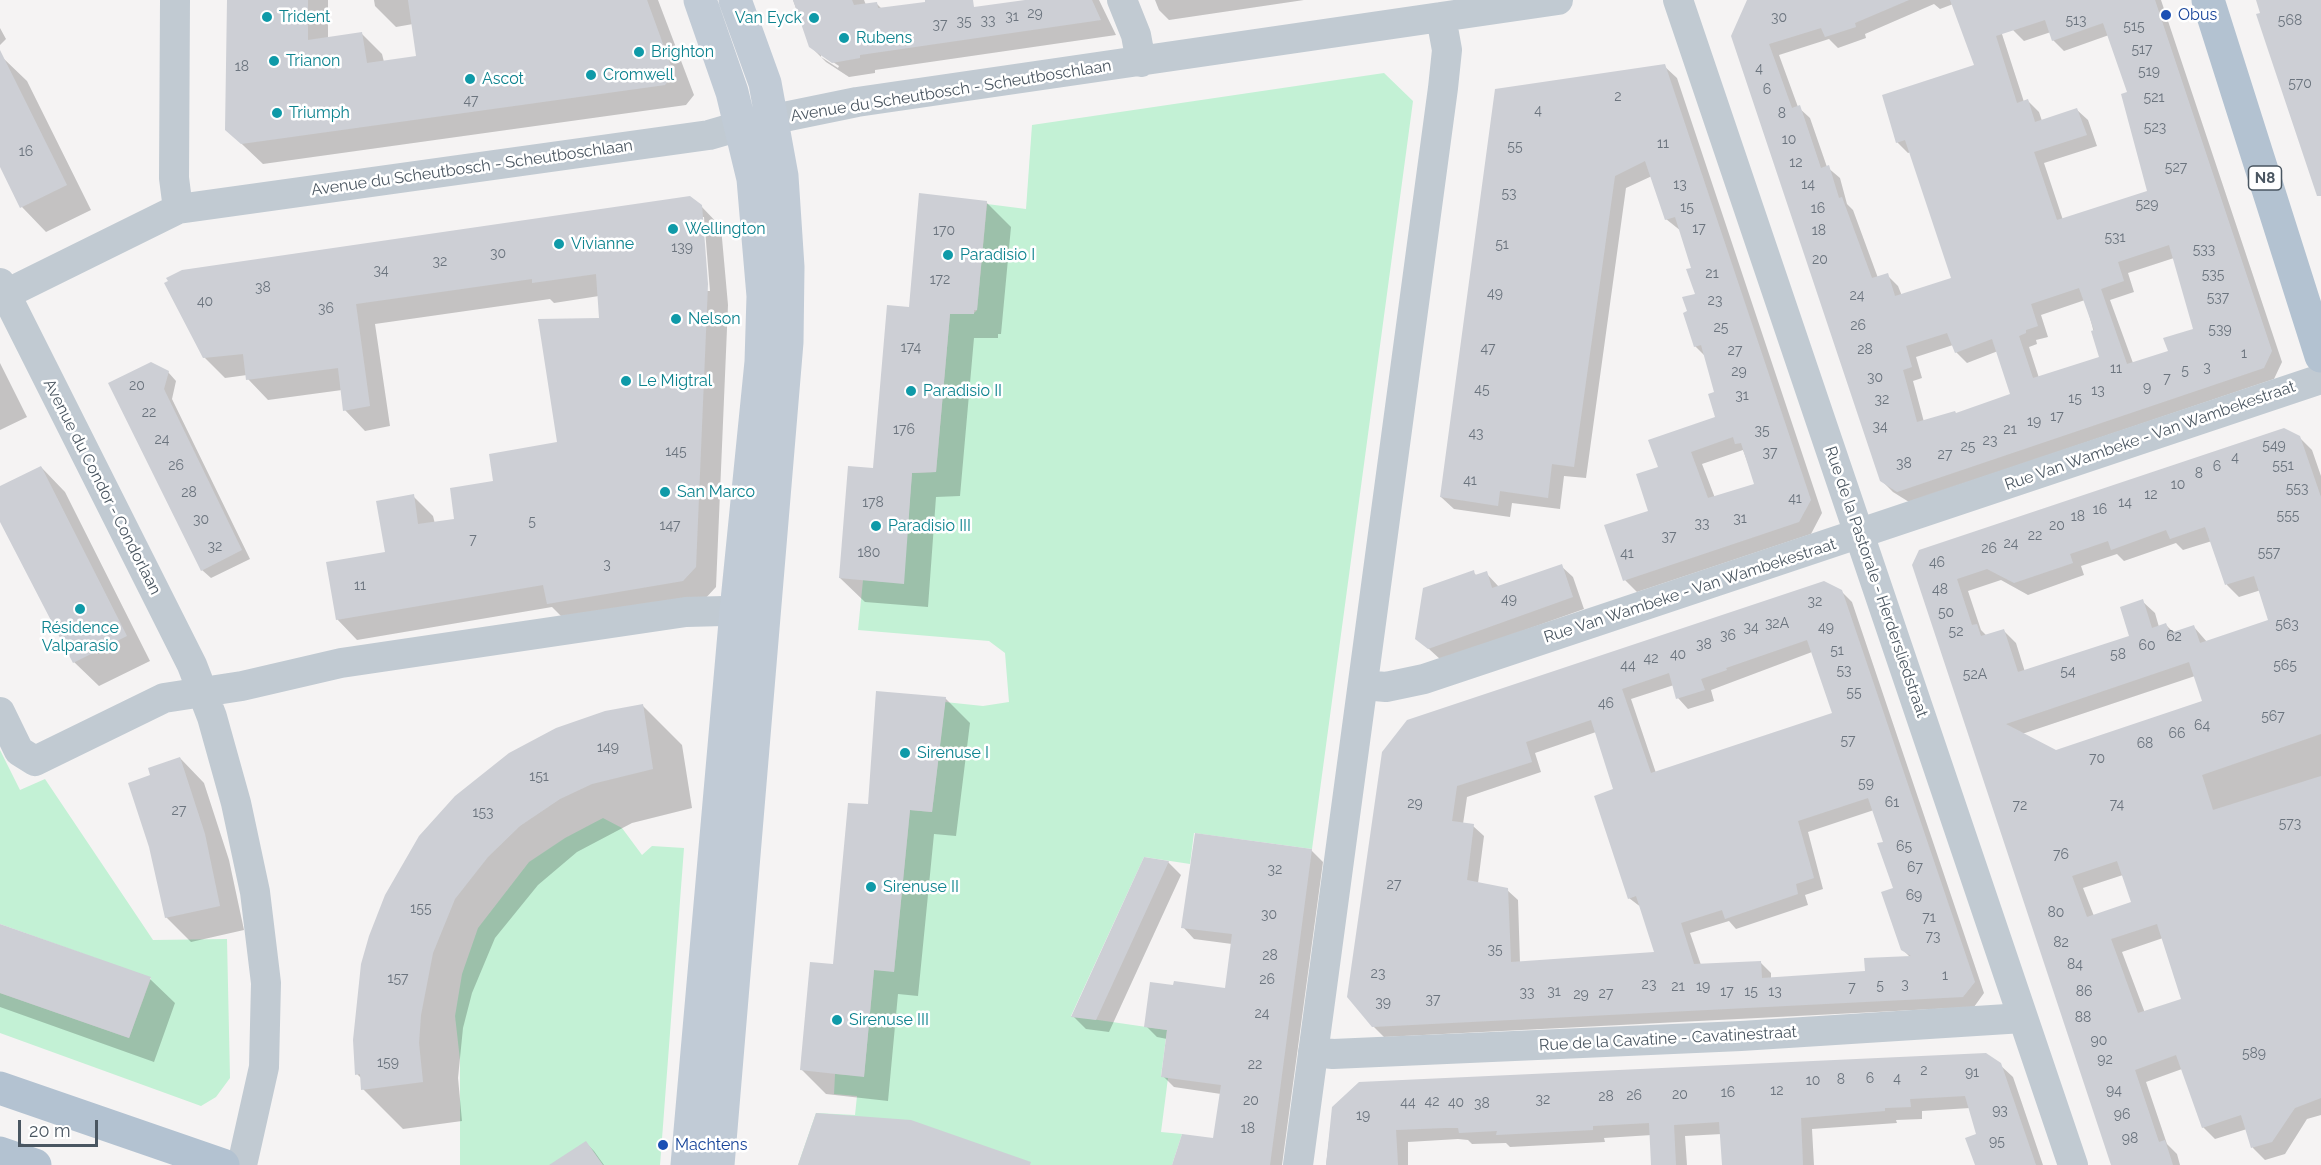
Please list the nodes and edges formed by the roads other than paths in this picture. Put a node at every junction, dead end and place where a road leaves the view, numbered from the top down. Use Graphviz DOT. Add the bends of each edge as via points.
graph roads {
  1 [pos="175,0"];
  2 [pos="700,0"];
  3 [pos="735,0"];
  4 [pos="1122,0"];
  5 [pos="1558,0"];
  6 [pos="1678,0"];
  7 [pos="2208,0"];
  8 [pos="1441,17"];
  9 [pos="1141,62"];
  10 [pos="771,119"];
  11 [pos="740,126"];
  12 [pos="178,209"];
  13 [pos="3,289"];
  14 [pos="2321,356"];
  15 [pos="2321,379"];
  16 [pos="1861,534"];
  17 [pos="751,610"];
  18 [pos="1363,685"];
  19 [pos="202,692"];
  20 [pos="0,712"];
  21 [pos="727,886"];
  22 [pos="2023,1018"];
  23 [pos="1313,1052"];
  24 [pos="0,1088"];
  25 [pos="0,1153"];
  26 [pos="35,1165"];
  27 [pos="223,1165"];
  28 [pos="242,1165"];
  29 [pos="687,1165"];
  30 [pos="718,1165"];
  31 [pos="1298,1165"];
  32 [pos="2073,1165"];
  1 -- 12 [label="street" via="174,178"];
  2 -- 11 [label="street"];
  3 -- 10 [label="street" via="765,83"];
  4 -- 9 [label="street" via="1136,35"];
  5 -- 8 [label="street, Avenue du Scheutbosch - Scheutboschlaan"];
  6 -- 16 [label="street, Rue de la Pastorale - Herdersliedstraat"];
  7 -- 14 [label="main road, N8"];
  8 -- 9 [label="street, Avenue du Scheutbosch - Scheutboschlaan"];
  8 -- 18 [label="street" via="1447,50 1443,88"];
  9 -- 10 [label="street, Avenue du Scheutbosch - Scheutboschlaan" via="857,102"];
  10 -- 11 [label="street, Avenue du Scheutbosch - Scheutboschlaan"];
  10 -- 17 [label="street" via="782,176 788,331"];
  11 -- 12 [label="street, Avenue du Scheutbosch - Scheutboschlaan" via="709,135"];
  11 -- 17 [label="street" via="754,190 763,296"];
  12 -- 13 [label="street, Avenue du Scheutbosch - Scheutboschlaan"];
  13 -- 19 [label="street, Avenue du Condor - Condorlaan"];
  15 -- 16 [label="street, Rue Van Wambeke - Van Wambekestraat"];
  16 -- 18 [label="street, Rue Van Wambeke - Van Wambekestraat" via="1424,679 1386,687"];
  16 -- 22 [label="street, Rue de la Pastorale - Herdersliedstraat"];
  17 -- 19 [label="street" via="686,612 341,663"];
  17 -- 21 [label="street"];
  18 -- 23 [label="street"];
  19 -- 20 [label="street" via="164,698 35,761 20,751"];
  19 -- 28 [label="street, Avenue du Condor - Condorlaan" via="236,802 255,892 266,983 264,1067"];
  21 -- 29 [label="street"];
  21 -- 30 [label="street"];
  22 -- 23 [label="street, Rue de la Cavatine - Cavatinestraat" via="1729,1036"];
  22 -- 32 [label="street, Rue de la Pastorale - Herdersliedstraat"];
  23 -- 31 [label="street"];
  24 -- 27 [label="main road"];
  25 -- 26 [label="main road"];
}
